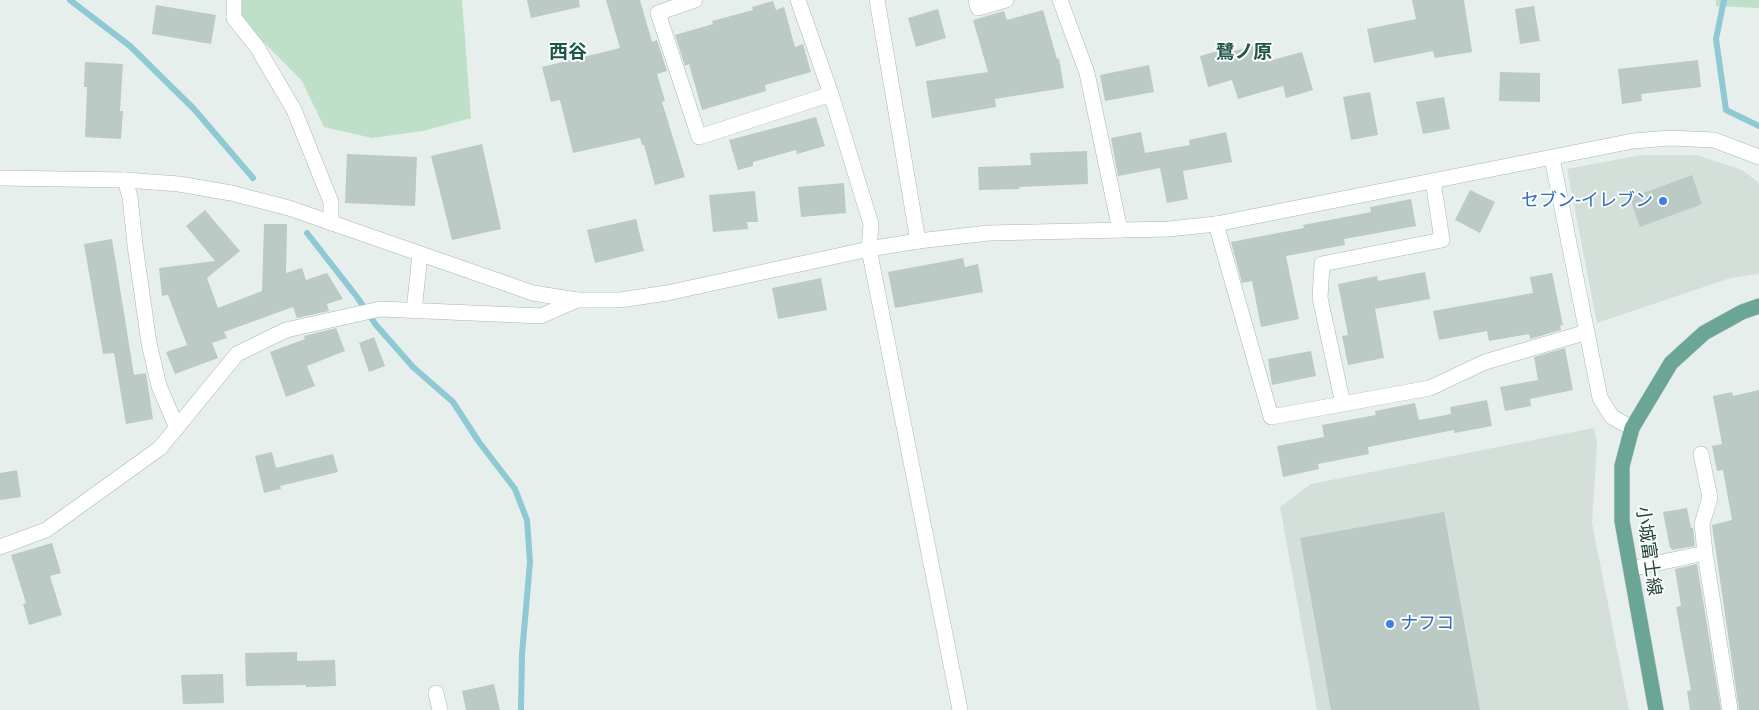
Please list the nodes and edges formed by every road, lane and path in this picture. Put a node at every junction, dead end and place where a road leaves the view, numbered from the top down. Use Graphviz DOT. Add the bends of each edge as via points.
graph roads {
  1 [pos="234,0"];
  2 [pos="695,0"];
  3 [pos="798,0"];
  4 [pos="877,0"];
  5 [pos="976,0"];
  6 [pos="1006,0"];
  7 [pos="1060,0"];
  8 [pos="831,94"];
  9 [pos="1759,157"];
  10 [pos="1552,158"];
  11 [pos="0,178"];
  12 [pos="125,180"];
  13 [pos="1433,182"];
  14 [pos="331,223"];
  15 [pos="1216,224"];
  16 [pos="1120,230"];
  17 [pos="918,241"];
  18 [pos="869,249"];
  19 [pos="420,254"];
  20 [pos="577,300"];
  21 [pos="1759,306"];
  22 [pos="414,311"];
  23 [pos="1587,332"];
  24 [pos="1343,404"];
  25 [pos="177,428"];
  26 [pos="1632,428"];
  27 [pos="1701,454"];
  28 [pos="0,547"];
  29 [pos="1705,554"];
  30 [pos="1630,569"];
  31 [pos="436,693"];
  32 [pos="440,710"];
  33 [pos="960,710"];
  34 [pos="1656,710"];
  35 [pos="1730,710"];
  1 -- 14 [label="street" via="234,18 257,47 294,110 331,202"];
  2 -- 8 [label="street" via="658,13 699,137"];
  3 -- 8 [label="street"];
  4 -- 17 [label="street"];
  5 -- 6 [label="street" via="978,8"];
  7 -- 16 [label="street" via="1087,73"];
  8 -- 18 [label="street" via="871,224"];
  9 -- 10 [label="street" via="1714,140 1670,138 1633,141"];
  10 -- 13 [label="street"];
  10 -- 23 [label="street"];
  11 -- 12 [label="street"];
  12 -- 14 [label="street" via="179,184 231,193"];
  12 -- 25 [label="street" via="149,343 160,386"];
  13 -- 15 [label="street"];
  13 -- 24 [label="street" via="1442,240 1322,264 1320,298"];
  14 -- 19 [label="street"];
  15 -- 16 [label="street" via="1169,230"];
  15 -- 24 [label="street" via="1271,417"];
  16 -- 17 [label="street" via="989,233"];
  17 -- 18 [label="street"];
  18 -- 20 [label="street" via="667,293 620,300"];
  18 -- 33 [label="street"];
  19 -- 20 [label="street" via="533,293"];
  19 -- 22 [label="street"];
  20 -- 22 [label="street" via="541,316"];
  21 -- 26 [label="main road, 小城富士線" via="1704,333 1671,363"];
  22 -- 25 [label="street" via="380,309 286,330 237,354"];
  23 -- 24 [label="street" via="1485,362 1430,388"];
  23 -- 26 [label="street" via="1600,398 1612,417"];
  25 -- 28 [label="street" via="160,448 46,530"];
  26 -- 30 [label="main road, 小城富士線" via="1622,466 1622,521"];
  27 -- 29 [label="street" via="1710,498 1702,524"];
  29 -- 30 [label="street"];
  29 -- 35 [label="street"];
  30 -- 34 [label="main road, 小城富士線"];
  31 -- 32 [label="street"];
}
